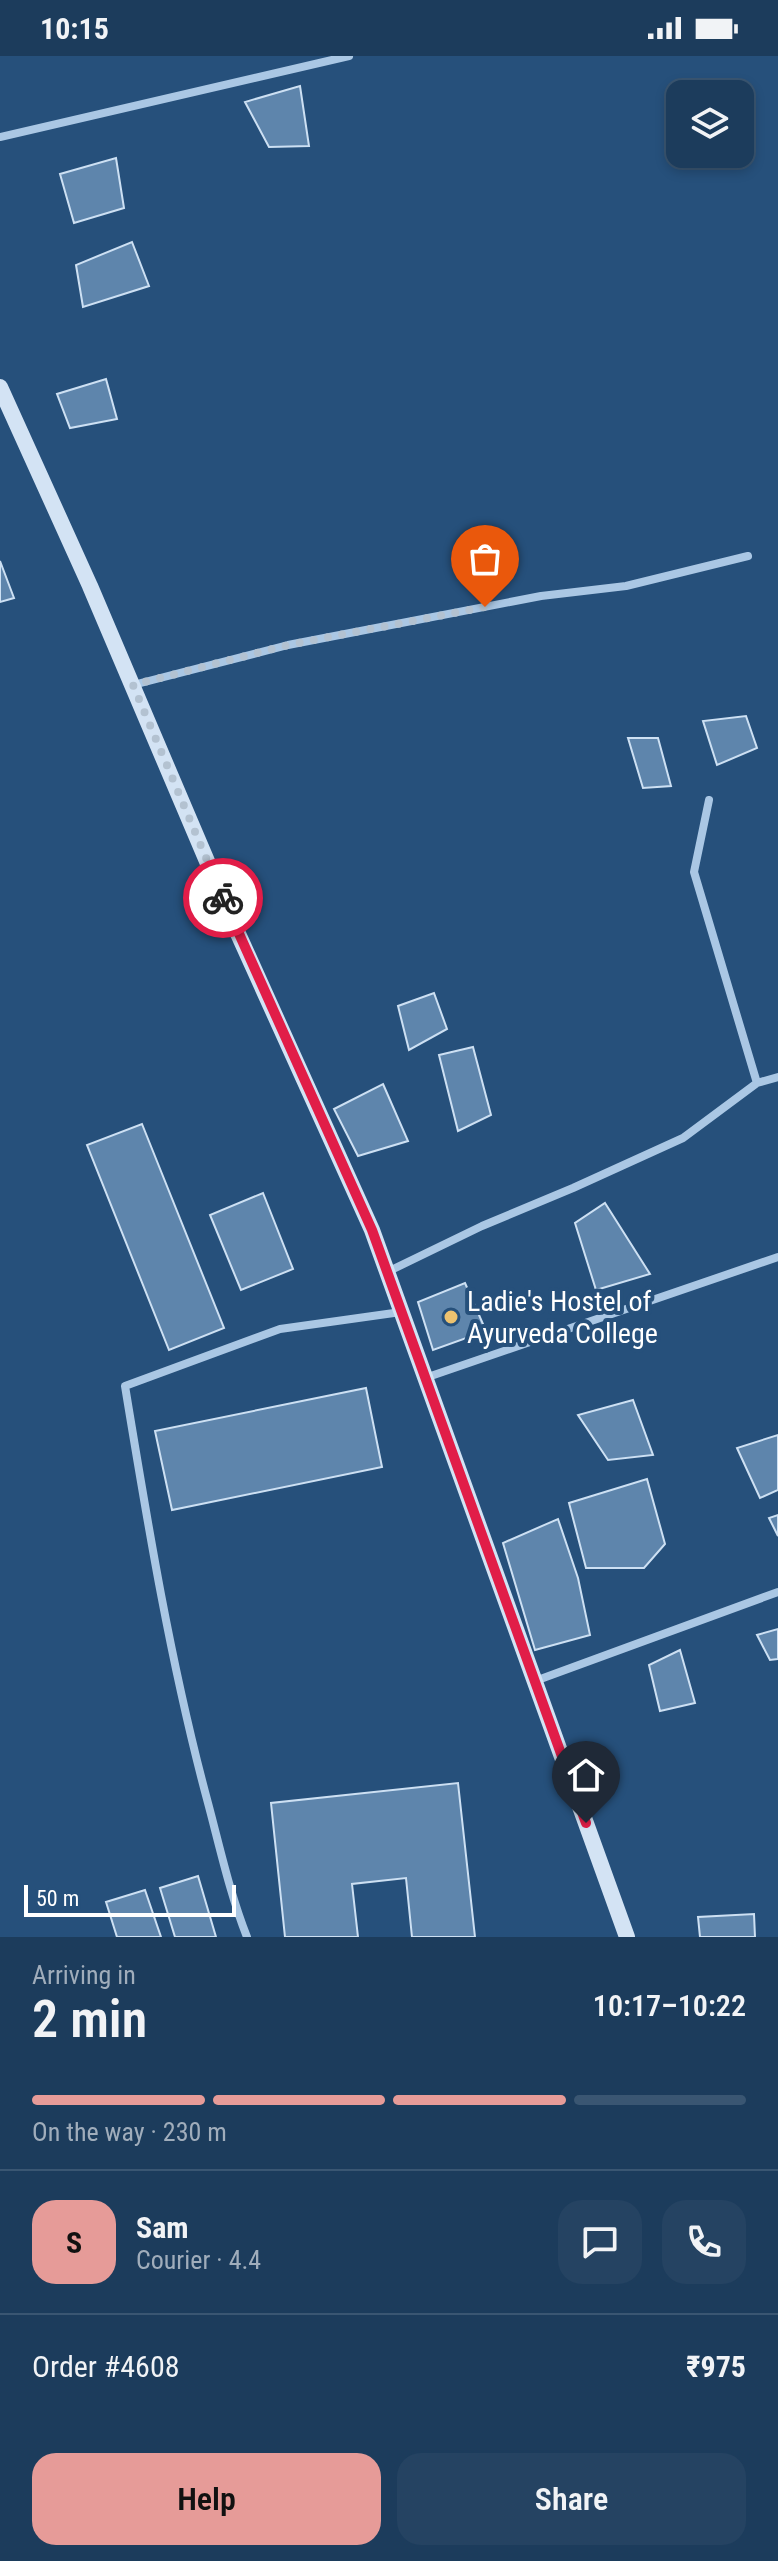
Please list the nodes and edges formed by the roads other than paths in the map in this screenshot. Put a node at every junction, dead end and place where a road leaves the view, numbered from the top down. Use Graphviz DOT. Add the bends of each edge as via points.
graph roads {
  1 [pos="349,56"];
  2 [pos="0,137"];
  3 [pos="0,387"];
  4 [pos="748,556"];
  5 [pos="133,685"];
  6 [pos="709,800"];
  7 [pos="778,1077"];
  8 [pos="757,1083"];
  9 [pos="778,1257"];
  10 [pos="387,1272"];
  11 [pos="402,1312"];
  12 [pos="425,1378"];
  13 [pos="778,1592"];
  14 [pos="534,1681"];
  15 [pos="247,1937"];
  16 [pos="627,1937"];
  1 -- 2 [label="street"];
  3 -- 5 [label="main road"];
  4 -- 5 [label="street" via="626,586 541,596 288,645"];
  5 -- 10 [label="main road"];
  6 -- 8 [label="street" via="694,872"];
  7 -- 8 [label="street"];
  8 -- 10 [label="street" via="683,1138"];
  9 -- 12 [label="street"];
  10 -- 11 [label="main road"];
  11 -- 12 [label="main road"];
  11 -- 15 [label="street" via="280,1329 125,1386 153,1559 192,1741"];
  12 -- 14 [label="main road"];
  13 -- 14 [label="street"];
  14 -- 16 [label="main road"];
}
